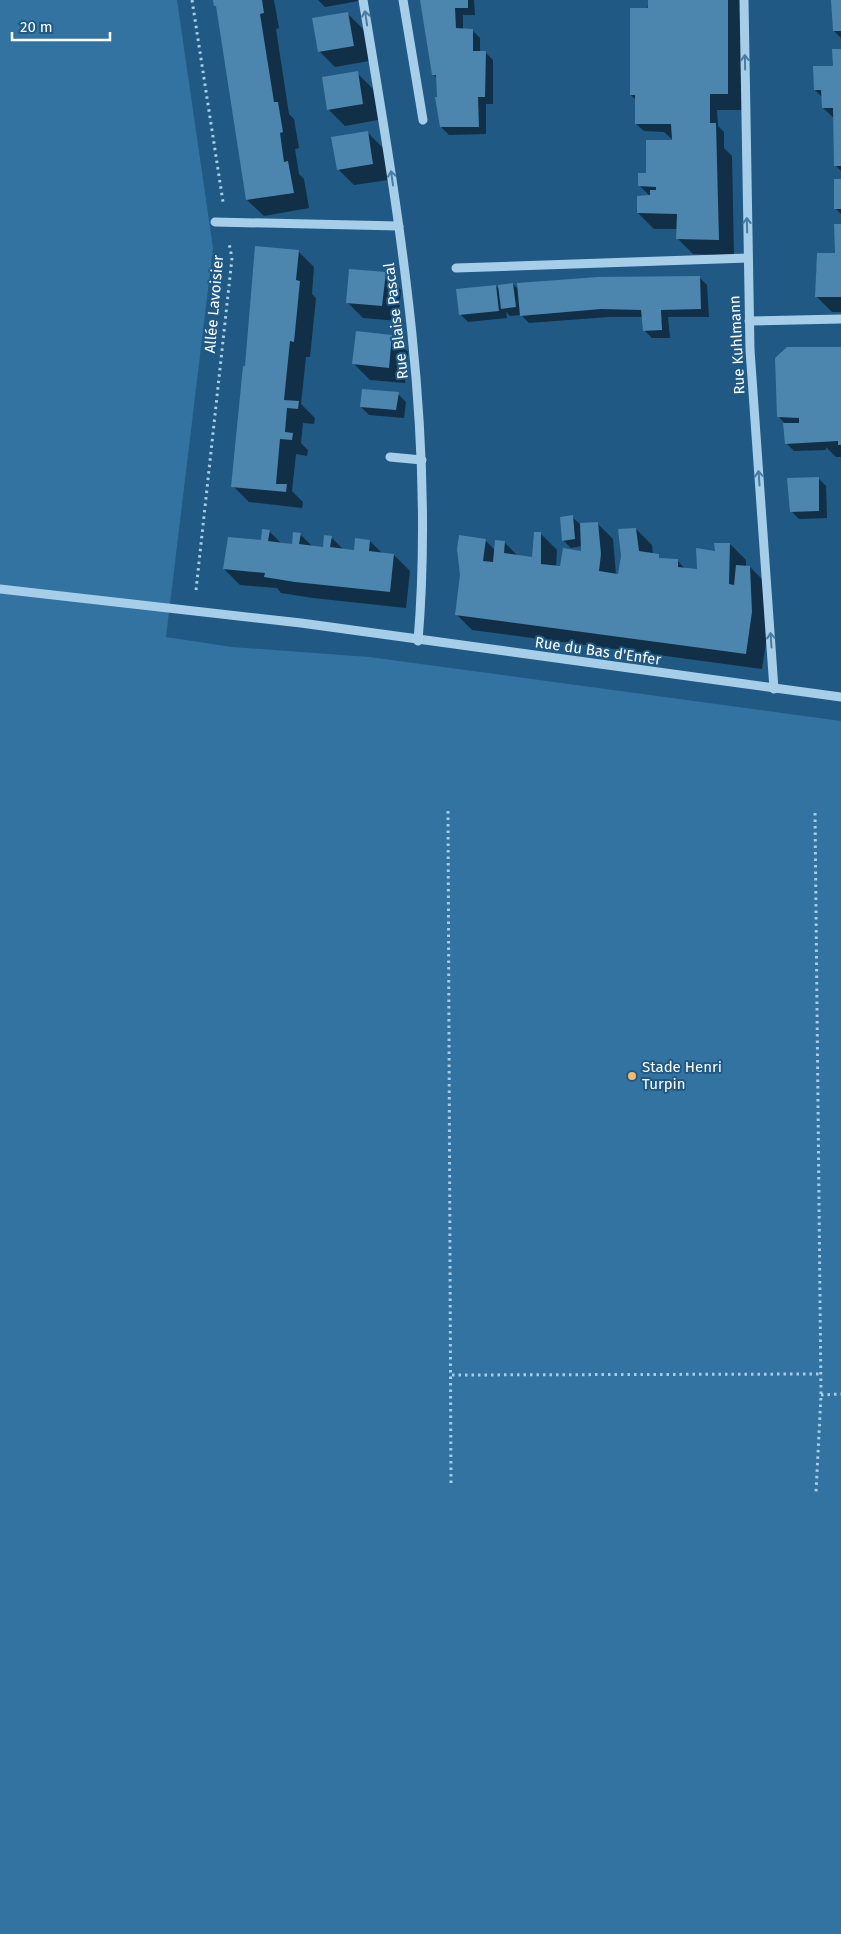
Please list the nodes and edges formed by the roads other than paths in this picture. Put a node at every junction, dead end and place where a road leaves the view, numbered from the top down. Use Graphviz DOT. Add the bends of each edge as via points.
graph roads {
  1 [pos="363,0"];
  2 [pos="403,0"];
  3 [pos="744,0"];
  4 [pos="423,120"];
  5 [pos="215,222"];
  6 [pos="399,226"];
  7 [pos="748,258"];
  8 [pos="456,268"];
  9 [pos="841,319"];
  10 [pos="749,321"];
  11 [pos="390,457"];
  12 [pos="422,460"];
  13 [pos="0,589"];
  14 [pos="418,640"];
  15 [pos="774,689"];
  16 [pos="841,697"];
  6 -- 1 [label="street, Rue Blaise Pascal, one-way"];
  2 -- 4 [label="street"];
  7 -- 3 [label="street, Rue Kuhlmann, one-way"];
  5 -- 6 [label="street"];
  6 -- 12 [label="street, Rue Blaise Pascal" via="419,401"];
  7 -- 8 [label="street"];
  7 -- 10 [label="street, Rue Kuhlmann"];
  9 -- 10 [label="street"];
  15 -- 10 [label="street, Rue Kuhlmann, one-way"];
  11 -- 12 [label="street"];
  12 -- 14 [label="street, Rue Blaise Pascal" via="423,567"];
  13 -- 14 [label="street, Rue du Bas d'Enfer" via="194,610"];
  14 -- 15 [label="street, Rue du Bas d'Enfer"];
  15 -- 16 [label="street, Rue du Bas d'Enfer"];
}
